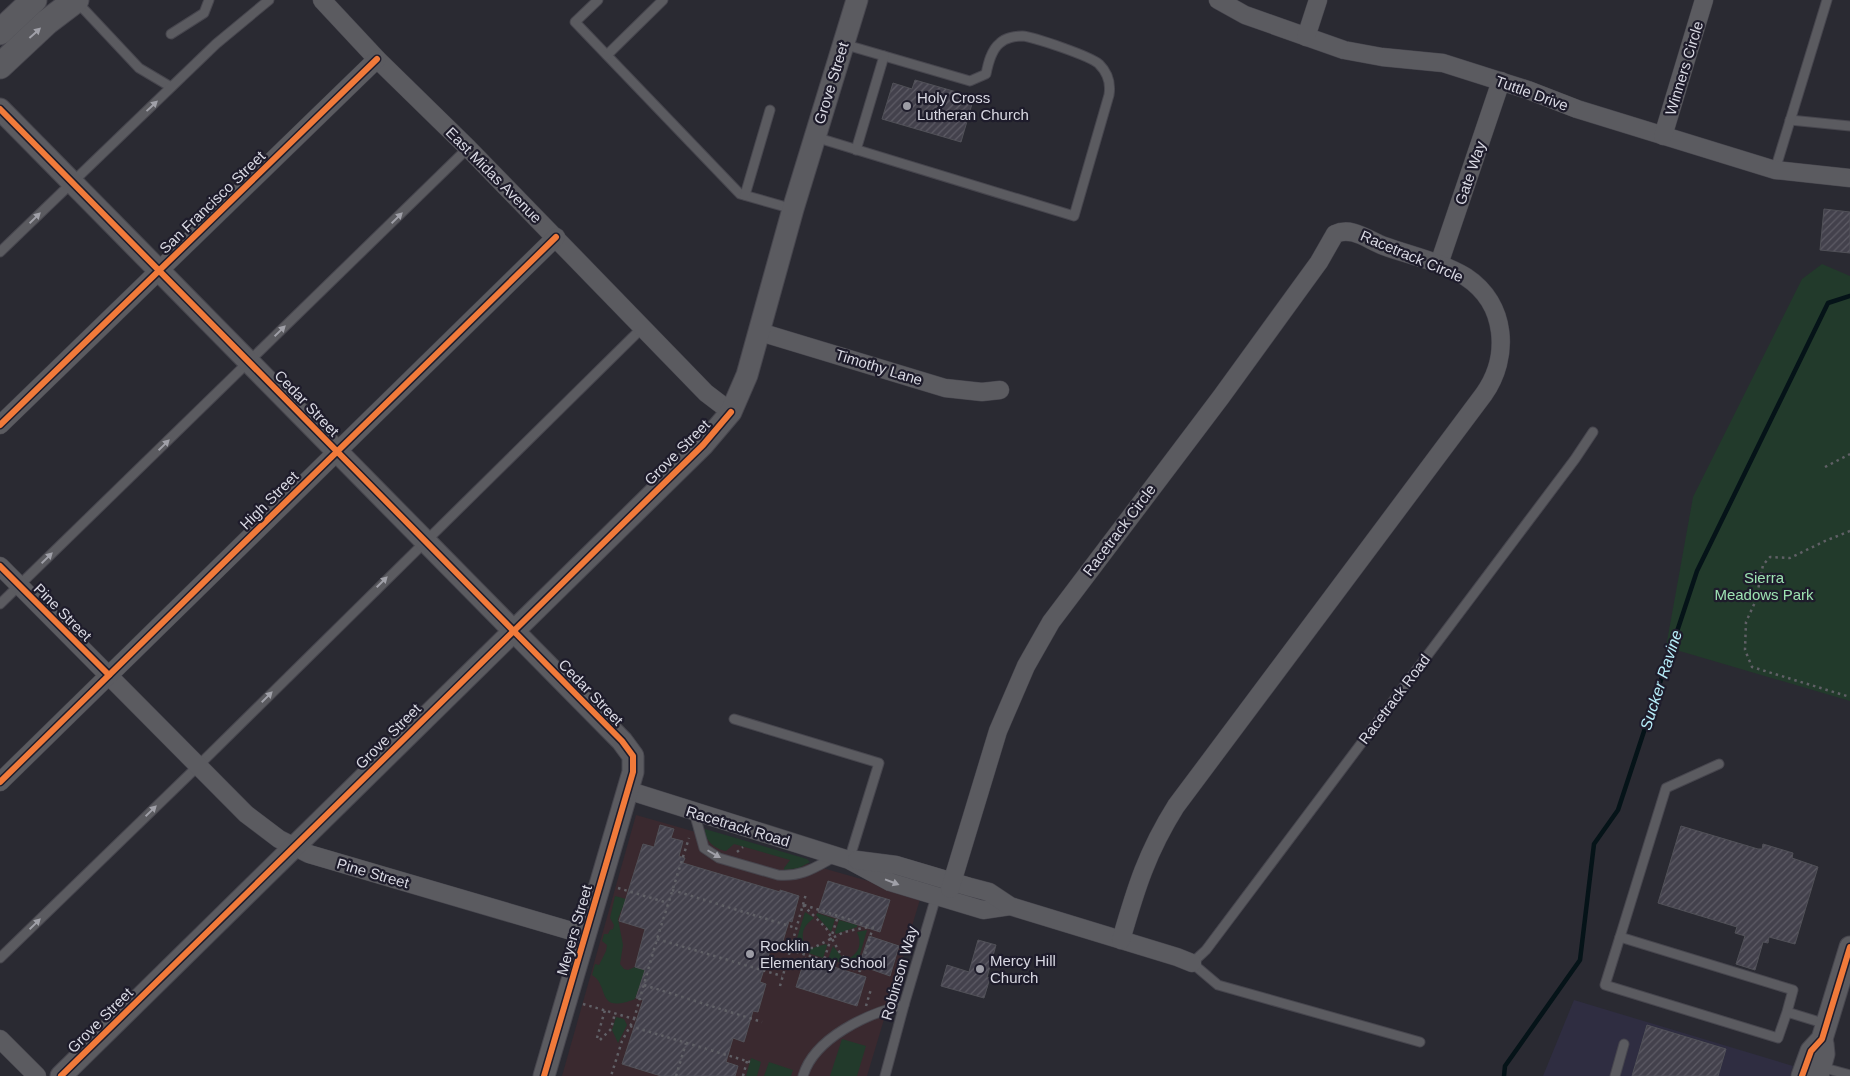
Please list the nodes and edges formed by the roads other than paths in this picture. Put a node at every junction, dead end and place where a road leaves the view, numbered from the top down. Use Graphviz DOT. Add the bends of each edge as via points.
graph roads {
  1 [pos="75,0"];
  2 [pos="209,0"];
  3 [pos="269,0"];
  4 [pos="322,0"];
  5 [pos="598,0"];
  6 [pos="663,0"];
  7 [pos="856,0"];
  8 [pos="1218,0"];
  9 [pos="1318,0"];
  10 [pos="1704,0"];
  11 [pos="1827,0"];
  12 [pos="28,2"];
  13 [pos="0,32"];
  14 [pos="171,34"];
  15 [pos="1306,37"];
  16 [pos="843,44"];
  17 [pos="607,55"];
  18 [pos="884,56"];
  19 [pos="377,59"];
  20 [pos="0,66"];
  21 [pos="1501,81"];
  22 [pos="171,87"];
  23 [pos="0,109"];
  24 [pos="770,110"];
  25 [pos="1790,120"];
  26 [pos="1850,126"];
  27 [pos="1663,136"];
  28 [pos="814,137"];
  29 [pos="468,148"];
  30 [pos="856,150"];
  31 [pos="1775,170"];
  32 [pos="1850,178"];
  33 [pos="72,182"];
  34 [pos="745,195"];
  35 [pos="793,209"];
  36 [pos="556,238"];
  37 [pos="0,252"];
  38 [pos="1439,264"];
  39 [pos="159,271"];
  40 [pos="643,327"];
  41 [pos="760,332"];
  42 [pos="249,361"];
  43 [pos="1000,390"];
  44 [pos="731,412"];
  45 [pos="0,425"];
  46 [pos="1593,432"];
  47 [pos="336,451"];
  48 [pos="425,540"];
  49 [pos="0,566"];
  50 [pos="19,586"];
  51 [pos="0,604"];
  52 [pos="514,630"];
  53 [pos="109,675"];
  54 [pos="734,719"];
  55 [pos="1719,764"];
  56 [pos="198,766"];
  57 [pos="0,782"];
  58 [pos="627,790"];
  59 [pos="694,812"];
  60 [pos="293,847"];
  61 [pos="843,857"];
  62 [pos="948,889"];
  63 [pos="585,935"];
  64 [pos="1620,937"];
  65 [pos="1120,940"];
  66 [pos="1849,953"];
  67 [pos="0,958"];
  68 [pos="1192,963"];
  69 [pos="904,1005"];
  70 [pos="1787,1012"];
  71 [pos="1824,1032"];
  72 [pos="0,1039"];
  73 [pos="1420,1042"];
  74 [pos="1624,1044"];
  75 [pos="885,1073"];
  76 [pos="1814,1073"];
  77 [pos="1850,1075"];
  78 [pos="37,1076"];
  79 [pos="61,1076"];
  80 [pos="544,1076"];
  81 [pos="803,1076"];
  82 [pos="1615,1076"];
  20 -- 1 [label="main road, one-way"];
  1 -- 22 [label="lane" via="139,68"];
  2 -- 14 [label="lane" via="204,13"];
  3 -- 22 [label="lane"];
  4 -- 19 [label="street, East Midas Avenue"];
  5 -- 17 [label="lane" via="575,22"];
  6 -- 17 [label="lane"];
  7 -- 16 [label="street, Grove Street"];
  8 -- 15 [label="street, Tuttle Drive" via="1244,15"];
  9 -- 15 [label="street"];
  10 -- 27 [label="street, Winners Circle"];
  11 -- 25 [label="lane"];
  12 -- 13 [label="main road"];
  15 -- 21 [label="street, Tuttle Drive" via="1354,52 1443,63"];
  16 -- 18 [label="lane"];
  16 -- 28 [label="street, Grove Street"];
  17 -- 34 [label="lane" via="740,194"];
  18 -- 30 [label="lane"];
  18 -- 30 [label="lane" via="970,81 986,74 993,51 1000,42 1024,36 1098,62 1110,83 1109,95 1074,216"];
  19 -- 29 [label="street, East Midas Avenue"];
  19 -- 39 [label="street, San Francisco Street"];
  21 -- 27 [label="street, Tuttle Drive"];
  21 -- 38 [label="street, Gate Way"];
  33 -- 22 [label="lane, one-way"];
  23 -- 33 [label="street, Cedar Street"];
  24 -- 34 [label="lane"];
  25 -- 26 [label="lane"];
  25 -- 31 [label="lane"];
  27 -- 31 [label="street, Tuttle Drive"];
  28 -- 30 [label="lane"];
  28 -- 35 [label="street, Grove Street"];
  29 -- 36 [label="street, East Midas Avenue"];
  42 -- 29 [label="lane, one-way"];
  31 -- 32 [label="street, Tuttle Drive"];
  37 -- 33 [label="lane, one-way"];
  33 -- 39 [label="street, Cedar Street"];
  34 -- 35 [label="lane"];
  35 -- 41 [label="street, Grove Street"];
  36 -- 40 [label="street, East Midas Avenue"];
  36 -- 47 [label="street, High Street"];
  38 -- 62 [label="street, Racetrack Circle" via="1383,246 1349,230 1335,234 1319,262 1233,381 1051,622 1026,666 998,731"];
  38 -- 65 [label="street, Racetrack Circle" via="1474,283 1488,299 1501,336 1494,378 1176,806 1144,864"];
  39 -- 42 [label="street, Cedar Street"];
  39 -- 45 [label="street, San Francisco Street"];
  40 -- 44 [label="street, East Midas Avenue" via="706,393"];
  40 -- 48 [label="lane"];
  41 -- 43 [label="street, Timothy Lane" via="945,388 966,392"];
  41 -- 44 [label="street, Grove Street"];
  42 -- 47 [label="street, Cedar Street"];
  50 -- 42 [label="lane, one-way"];
  44 -- 52 [label="street, Grove Street" via="702,445"];
  46 -- 68 [label="lane, Racetrack Road" via="1206,950"];
  47 -- 48 [label="street, Cedar Street"];
  47 -- 53 [label="street, High Street"];
  48 -- 52 [label="street, Cedar Street"];
  56 -- 48 [label="lane, one-way"];
  49 -- 50 [label="street, Pine Street"];
  50 -- 51 [label="lane"];
  50 -- 53 [label="street, Pine Street"];
  52 -- 58 [label="street, Cedar Street" via="628,748 634,764"];
  52 -- 60 [label="street, Grove Street"];
  53 -- 56 [label="street, Pine Street"];
  53 -- 57 [label="street, High Street"];
  54 -- 61 [label="lane" via="879,763"];
  55 -- 64 [label="lane" via="1666,788"];
  56 -- 60 [label="street, Pine Street" via="246,814"];
  67 -- 56 [label="lane, one-way"];
  58 -- 59 [label="street, Racetrack Road"];
  58 -- 63 [label="street, Meyers Street"];
  59 -- 61 [label="street, Racetrack Road"];
  59 -- 61 [label="lane, one-way" via="704,848 719,858 785,876 804,874"];
  60 -- 63 [label="street, Pine Street"];
  60 -- 79 [label="street, Grove Street"];
  61 -- 62 [label="street, Racetrack Road" via="896,865"];
  62 -- 65 [label="street, Racetrack Road" via="989,892 1010,906"];
  62 -- 69 [label="lane, Robinson Way" via="935,900"];
  63 -- 80 [label="street, Meyers Street"];
  64 -- 70 [label="lane" via="1793,990"];
  64 -- 70 [label="lane" via="1605,985 1778,1038"];
  65 -- 68 [label="street, Racetrack Road"];
  66 -- 71 [label="street"];
  68 -- 73 [label="lane, Racetrack Road" via="1218,985"];
  69 -- 75 [label="lane, Robinson Way"];
  69 -- 81 [label="lane" via="862,1019 839,1034 812,1058"];
  70 -- 71 [label="lane"];
  71 -- 76 [label="street" via="1812,1051"];
  72 -- 78 [label="street"];
  74 -- 82 [label="lane"];
  76 -- 77 [label="lane"];
}
